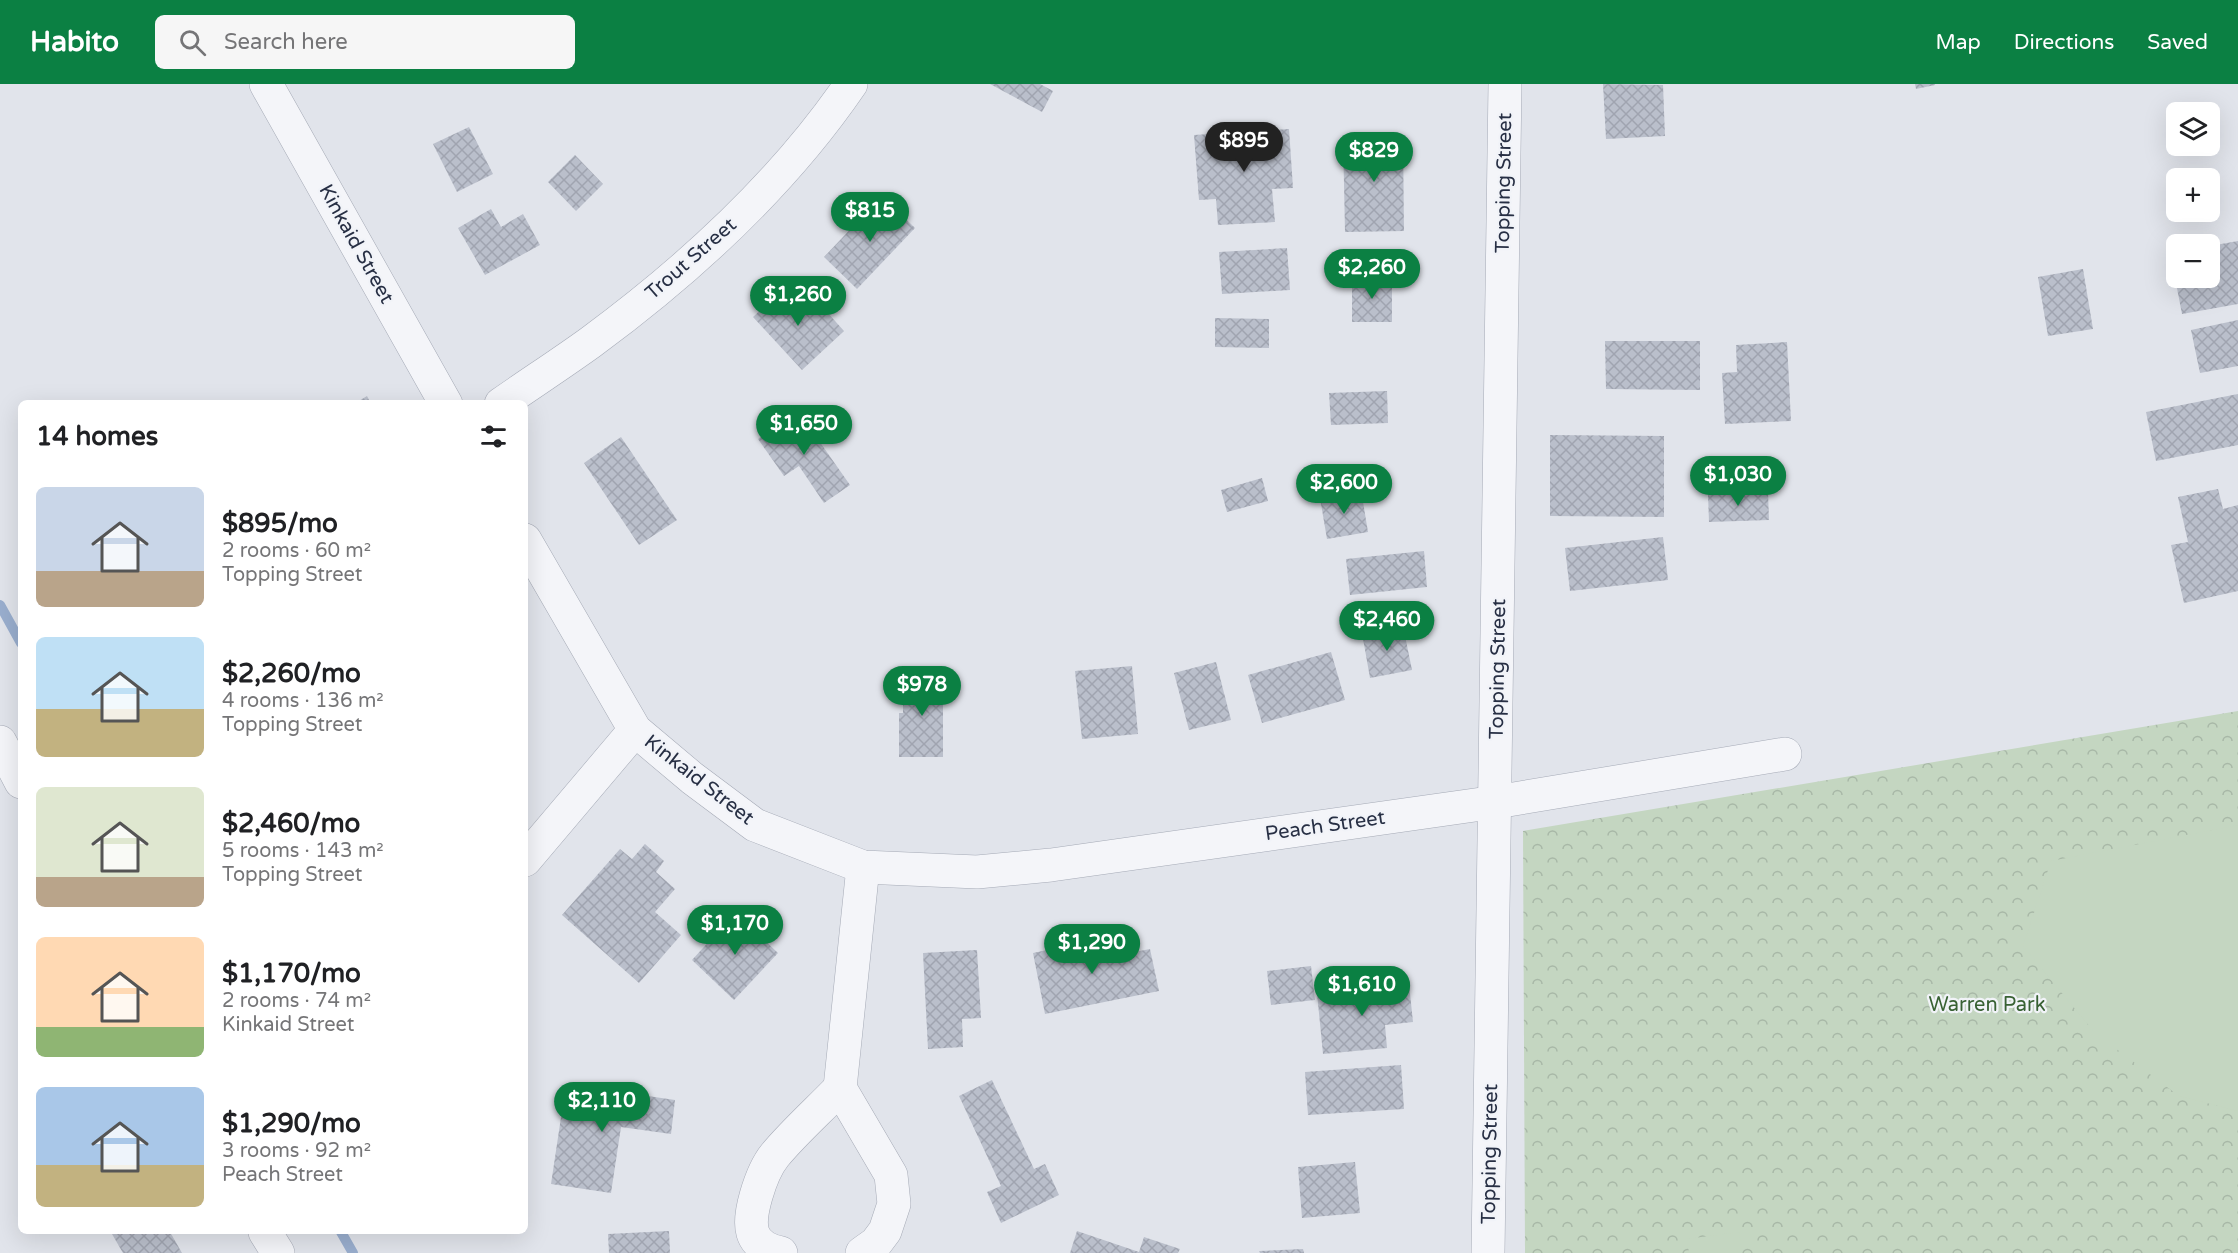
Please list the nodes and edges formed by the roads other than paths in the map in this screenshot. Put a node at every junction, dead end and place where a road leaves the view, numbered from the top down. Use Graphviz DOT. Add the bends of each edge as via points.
graph roads {
  1 [pos="266,84"];
  2 [pos="851,84"];
  3 [pos="1505,84"];
  4 [pos="444,400"];
  5 [pos="507,400"];
  6 [pos="528,545"];
  7 [pos="635,730"];
  8 [pos="0,742"];
  9 [pos="1785,754"];
  10 [pos="18,776"];
  11 [pos="1496,802"];
  12 [pos="528,856"];
  13 [pos="863,867"];
  14 [pos="840,1088"];
  15 [pos="266,1234"];
  16 [pos="278,1253"];
  17 [pos="781,1253"];
  18 [pos="862,1253"];
  19 [pos="1488,1253"];
  1 -- 4 [label="street, Kinkaid Street"];
  2 -- 5 [label="street, Trout Street" via="793,162 735,222 591,342"];
  3 -- 11 [label="street, Topping Street"];
  6 -- 7 [label="street, Kinkaid Street"];
  7 -- 12 [label="street"];
  7 -- 13 [label="street, Kinkaid Street" via="755,825"];
  8 -- 10 [label="street"];
  9 -- 11 [label="street, Peach Street"];
  11 -- 13 [label="street, Peach Street" via="1051,865 977,872"];
  11 -- 19 [label="street, Topping Street"];
  13 -- 14 [label="street"];
  14 -- 17 [label="street" via="774,1156 761,1179 750,1213 751,1230 766,1249"];
  14 -- 18 [label="street" via="891,1175 894,1189 894,1204 885,1231"];
  15 -- 16 [label="street"];
}
